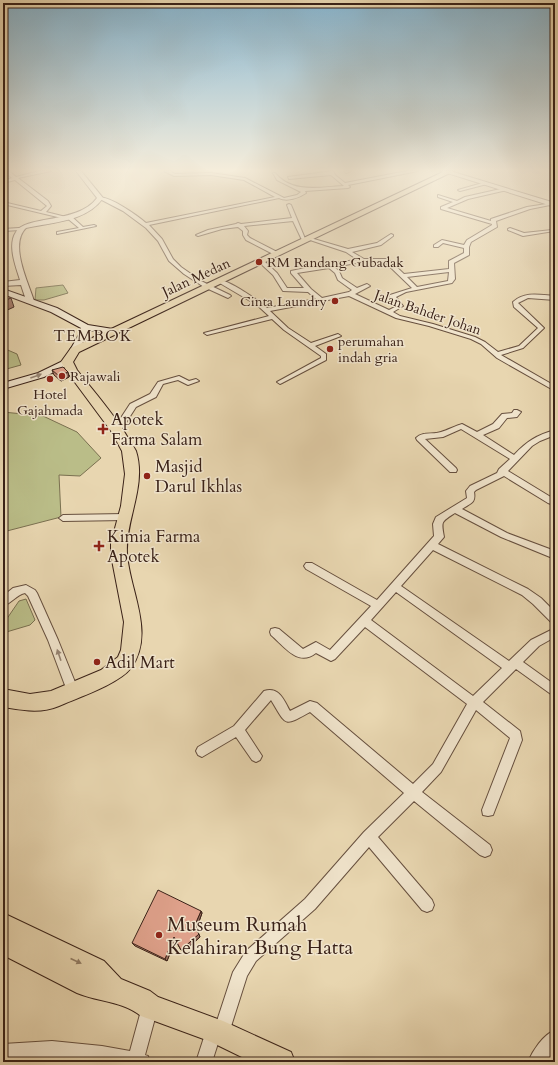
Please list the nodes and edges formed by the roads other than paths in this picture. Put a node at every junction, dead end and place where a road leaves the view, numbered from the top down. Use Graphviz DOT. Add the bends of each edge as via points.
graph roads {
  1 [pos="51,221"];
  2 [pos="70,221"];
  3 [pos="138,221"];
  4 [pos="165,221"];
  5 [pos="287,221"];
  6 [pos="296,221"];
  7 [pos="346,221"];
  8 [pos="486,221"];
  9 [pos="494,223"];
  10 [pos="238,224"];
  11 [pos="144,225"];
  12 [pos="94,226"];
  13 [pos="82,228"];
  14 [pos="19,229"];
  15 [pos="510,229"];
  16 [pos="3,230"];
  17 [pos="554,232"];
  18 [pos="59,233"];
  19 [pos="198,235"];
  20 [pos="391,235"];
  21 [pos="307,239"];
  22 [pos="436,246"];
  23 [pos="466,247"];
  24 [pos="348,251"];
  25 [pos="276,254"];
  26 [pos="261,261"];
  27 [pos="360,261"];
  28 [pos="329,265"];
  29 [pos="452,270"];
  30 [pos="404,276"];
  31 [pos="220,281"];
  32 [pos="24,282"];
  33 [pos="3,284"];
  34 [pos="367,286"];
  35 [pos="207,288"];
  36 [pos="416,289"];
  37 [pos="308,290"];
  38 [pos="356,290"];
  39 [pos="3,291"];
  40 [pos="350,294"];
  41 [pos="228,296"];
  42 [pos="555,298"];
  43 [pos="321,300"];
  44 [pos="30,301"];
  45 [pos="267,310"];
  46 [pos="388,313"];
  47 [pos="274,317"];
  48 [pos="85,327"];
  49 [pos="113,332"];
  50 [pos="207,333"];
  51 [pos="338,336"];
  52 [pos="309,346"];
  53 [pos="496,355"];
  54 [pos="71,356"];
  55 [pos="196,381"];
  56 [pos="280,382"];
  57 [pos="3,386"];
  58 [pos="555,389"];
  59 [pos="517,412"];
  60 [pos="117,430"];
  61 [pos="555,432"];
  62 [pos="477,436"];
  63 [pos="511,457"];
  64 [pos="453,470"];
  65 [pos="502,471"];
  66 [pos="551,501"];
  67 [pos="455,509"];
  68 [pos="125,517"];
  69 [pos="63,518"];
  70 [pos="431,545"];
  71 [pos="555,555"];
  72 [pos="309,566"];
  73 [pos="394,586"];
  74 [pos="3,602"];
  75 [pos="378,605"];
  76 [pos="555,619"];
  77 [pos="364,622"];
  78 [pos="275,632"];
  79 [pos="555,632"];
  80 [pos="512,665"];
  81 [pos="73,692"];
  82 [pos="555,692"];
  83 [pos="3,698"];
  84 [pos="475,702"];
  85 [pos="238,730"];
  86 [pos="202,751"];
  87 [pos="256,756"];
  88 [pos="414,793"];
  89 [pos="488,810"];
  90 [pos="368,837"];
  91 [pos="485,850"];
  92 [pos="427,905"];
  93 [pos="3,925"];
  94 [pos="3,942"];
  95 [pos="112,989"];
  96 [pos="150,1007"];
  97 [pos="217,1031"];
  98 [pos="555,1041"];
  99 [pos="3,1052"];
  100 [pos="138,1061"];
  101 [pos="204,1062"];
  102 [pos="282,1062"];
  103 [pos="538,1062"];
  1 -- 14 [label="street"];
  2 -- 13 [label="street"];
  3 -- 11 [label="street"];
  4 -- 11 [label="street"];
  5 -- 10 [label="street" via="271,224"];
  6 -- 21 [label="street" via="298,229"];
  7 -- 21 [label="main road, Jalan Medan"];
  8 -- 9 [label="street"];
  9 -- 23 [label="street" via="492,228 469,241"];
  10 -- 19 [label="street" via="211,229"];
  10 -- 25 [label="street" via="246,231 248,239"];
  11 -- 35 [label="street" via="161,242 173,261"];
  12 -- 13 [label="street"];
  13 -- 18 [label="street"];
  14 -- 16 [label="street"];
  14 -- 32 [label="street" via="16,253"];
  15 -- 17 [label="street" via="523,235"];
  20 -- 24 [label="street" via="379,244"];
  21 -- 24 [label="street"];
  21 -- 25 [label="main road, Jalan Medan"];
  22 -- 23 [label="street" via="442,241"];
  23 -- 29 [label="street" via="466,254 451,262"];
  24 -- 27 [label="street"];
  25 -- 26 [label="main road, Jalan Medan"];
  26 -- 31 [label="main road, Jalan Medan"];
  26 -- 37 [label="street" via="275,274 285,290"];
  27 -- 28 [label="street"];
  27 -- 30 [label="street" via="386,260"];
  28 -- 37 [label="street" via="293,272"];
  28 -- 38 [label="street" via="340,279"];
  29 -- 30 [label="street"];
  29 -- 36 [label="street" via="450,282"];
  30 -- 36 [label="street"];
  31 -- 35 [label="main road, Jalan Medan"];
  31 -- 45 [label="street"];
  32 -- 33 [label="street"];
  32 -- 44 [label="street"];
  34 -- 38 [label="street"];
  35 -- 41 [label="street"];
  35 -- 49 [label="main road, Jalan Medan"];
  36 -- 46 [label="street" via="392,296 400,306"];
  37 -- 43 [label="street"];
  38 -- 40 [label="street"];
  39 -- 44 [label="main road"];
  40 -- 43 [label="street, Jalan Bahder Johan"];
  40 -- 46 [label="street, Jalan Bahder Johan"];
  42 -- 53 [label="street" via="528,296 517,300 516,306 541,328 521,347"];
  43 -- 45 [label="street, Jalan Bahder Johan"];
  44 -- 48 [label="main road" via="54,310"];
  45 -- 47 [label="street"];
  46 -- 53 [label="street, Jalan Bahder Johan" via="473,338"];
  47 -- 50 [label="street"];
  47 -- 52 [label="street"];
  48 -- 49 [label="main road"];
  48 -- 54 [label="main road" via="85,333"];
  49 -- 54 [label="main road, Jalan Medan"];
  51 -- 52 [label="street"];
  52 -- 56 [label="street" via="324,355 324,360"];
  53 -- 58 [label="street, Jalan Bahder Johan"];
  57 -- 54 [label="main road, one-way" via="41,375"];
  54 -- 60 [label="main road" via="72,371"];
  55 -- 60 [label="street" via="188,383 180,378 162,382 153,395 133,406"];
  59 -- 62 [label="street" via="505,416 502,423"];
  60 -- 68 [label="main road" via="129,451 131,466"];
  61 -- 63 [label="street" via="537,439"];
  62 -- 63 [label="street"];
  62 -- 64 [label="street" via="459,425 440,435 426,435 420,438"];
  63 -- 65 [label="street"];
  65 -- 66 [label="street"];
  65 -- 67 [label="street" via="500,475 473,488 470,491 470,499"];
  67 -- 70 [label="street" via="437,522 438,537"];
  67 -- 71 [label="street" via="501,534"];
  68 -- 69 [label="street"];
  68 -- 81 [label="main road" via="119,556 133,622 130,650 124,662 107,676"];
  70 -- 73 [label="street"];
  70 -- 76 [label="street" via="531,596"];
  72 -- 75 [label="street"];
  73 -- 75 [label="street"];
  73 -- 80 [label="street"];
  81 -- 74 [label="street, one-way" via="32,593 26,588 16,591"];
  75 -- 77 [label="street"];
  77 -- 78 [label="street" via="331,656 316,647 306,654 301,654"];
  77 -- 84 [label="street"];
  79 -- 80 [label="street" via="535,643"];
  80 -- 82 [label="street"];
  80 -- 84 [label="street"];
  81 -- 83 [label="main road" via="52,700 30,703"];
  84 -- 88 [label="street" via="441,762"];
  84 -- 89 [label="street" via="516,735"];
  85 -- 86 [label="street"];
  85 -- 87 [label="street"];
  85 -- 88 [label="street" via="268,695 274,695 288,717 310,706 313,707"];
  88 -- 90 [label="street"];
  88 -- 91 [label="street"];
  90 -- 92 [label="street"];
  90 -- 97 [label="street" via="310,904 251,956 241,972"];
  93 -- 95 [label="main road, one-way" via="95,970"];
  94 -- 95 [label="main road" via="86,984"];
  95 -- 96 [label="main road" via="141,1000"];
  96 -- 97 [label="main road"];
  96 -- 100 [label="street"];
  97 -- 101 [label="street"];
  97 -- 102 [label="main road"];
  98 -- 103 [label="street"];
  99 -- 100 [label="street" via="52,1049"];
}
